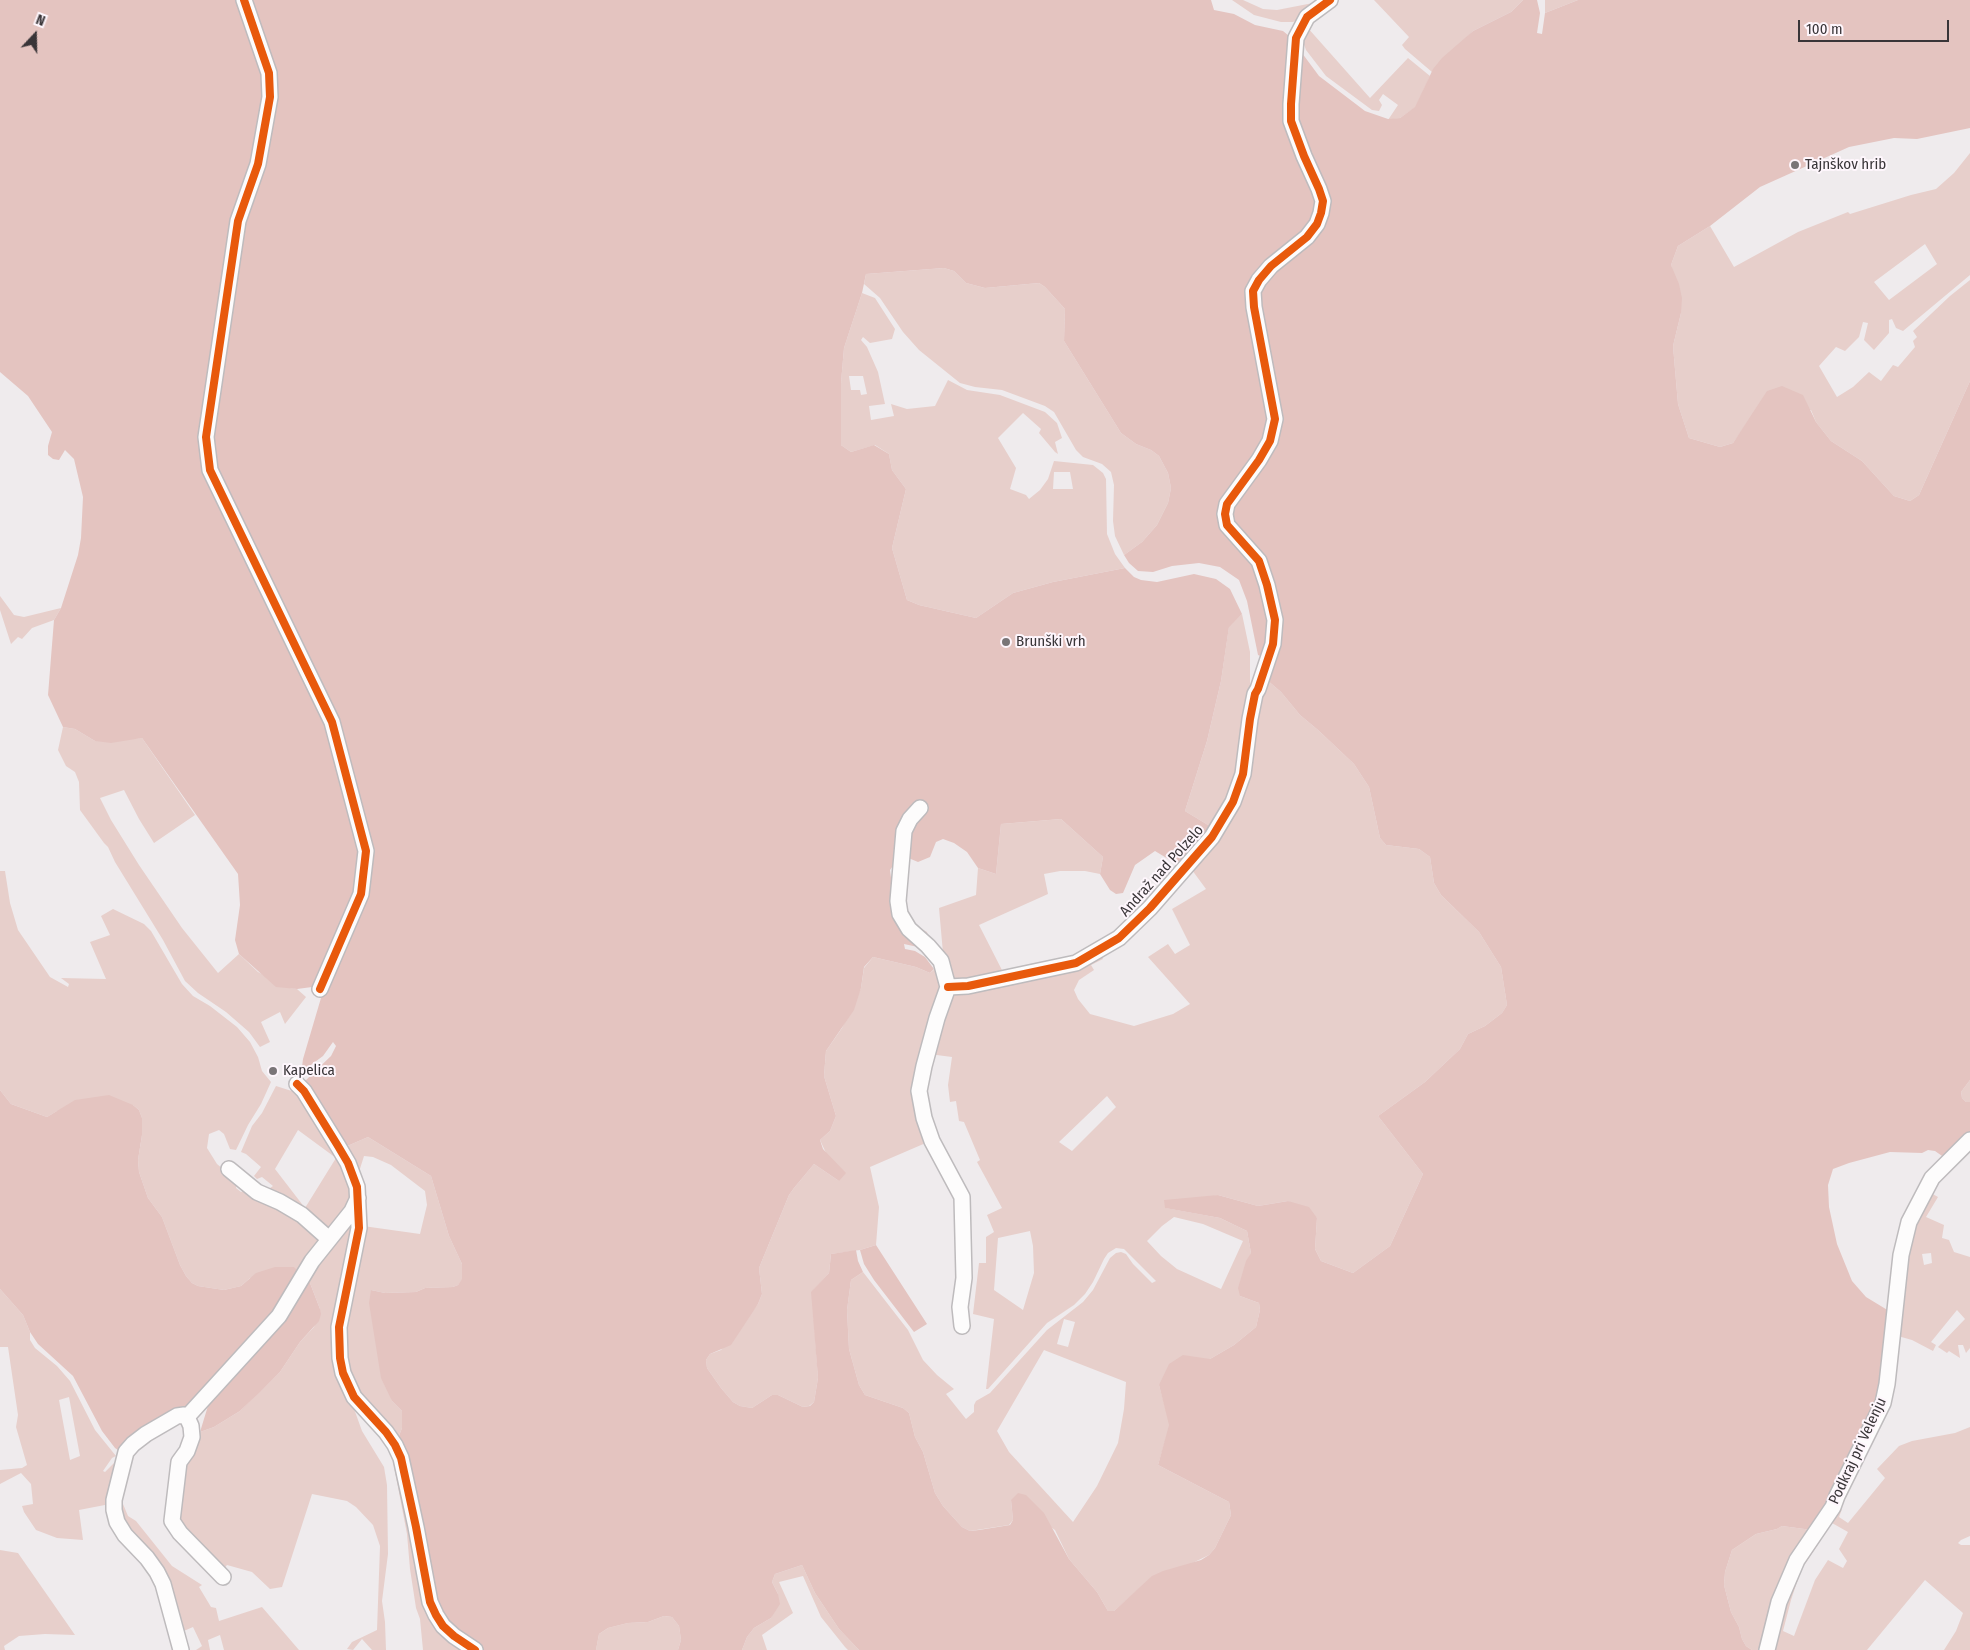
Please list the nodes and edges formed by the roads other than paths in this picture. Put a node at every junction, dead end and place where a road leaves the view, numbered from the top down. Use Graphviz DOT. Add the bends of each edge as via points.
graph roads {
  1 [pos="244,0"];
  2 [pos="1330,0"];
  3 [pos="920,808"];
  4 [pos="948,987"];
  5 [pos="320,988"];
  6 [pos="297,1084"];
  7 [pos="1970,1140"];
  8 [pos="229,1169"];
  9 [pos="359,1197"];
  10 [pos="329,1239"];
  11 [pos="962,1326"];
  12 [pos="188,1417"];
  13 [pos="222,1577"];
  14 [pos="181,1650"];
  15 [pos="475,1650"];
  16 [pos="1767,1650"];
  1 -- 5 [label="street" via="269,73 270,97 258,164 238,221 206,437 210,470 332,722 366,851 361,894"];
  2 -- 4 [label="street, Andraž nad Polzelo" via="1307,17 1296,38 1291,104 1291,121 1319,188 1321,213 1307,237 1271,266 1253,291 1275,419 1270,441 1227,504 1225,514 1227,525 1259,562 1268,585 1275,620 1274,644 1255,694 1243,774 1233,802 1212,837 1119,938 1076,963 968,986"];
  3 -- 4 [label="street" via="904,831 898,901 900,914 940,961"];
  4 -- 11 [label="street" via="919,1090 932,1141 962,1197"];
  6 -- 9 [label="street" via="348,1163"];
  7 -- 16 [label="street, Podkraj pri Velenju" via="1932,1178 1909,1222 1901,1255 1883,1403 1834,1507 1797,1560 1779,1602"];
  8 -- 10 [label="street" via="256,1192 302,1215"];
  9 -- 10 [label="street"];
  9 -- 15 [label="street" via="359,1228 339,1326 343,1373 354,1397 386,1432 401,1458 433,1608 443,1626"];
  10 -- 12 [label="street" via="312,1261 280,1316"];
  12 -- 13 [label="street" via="192,1438 179,1462 172,1521"];
  12 -- 14 [label="street" via="177,1416 133,1444 121,1466 114,1500 117,1522 124,1535 158,1572"];
}
